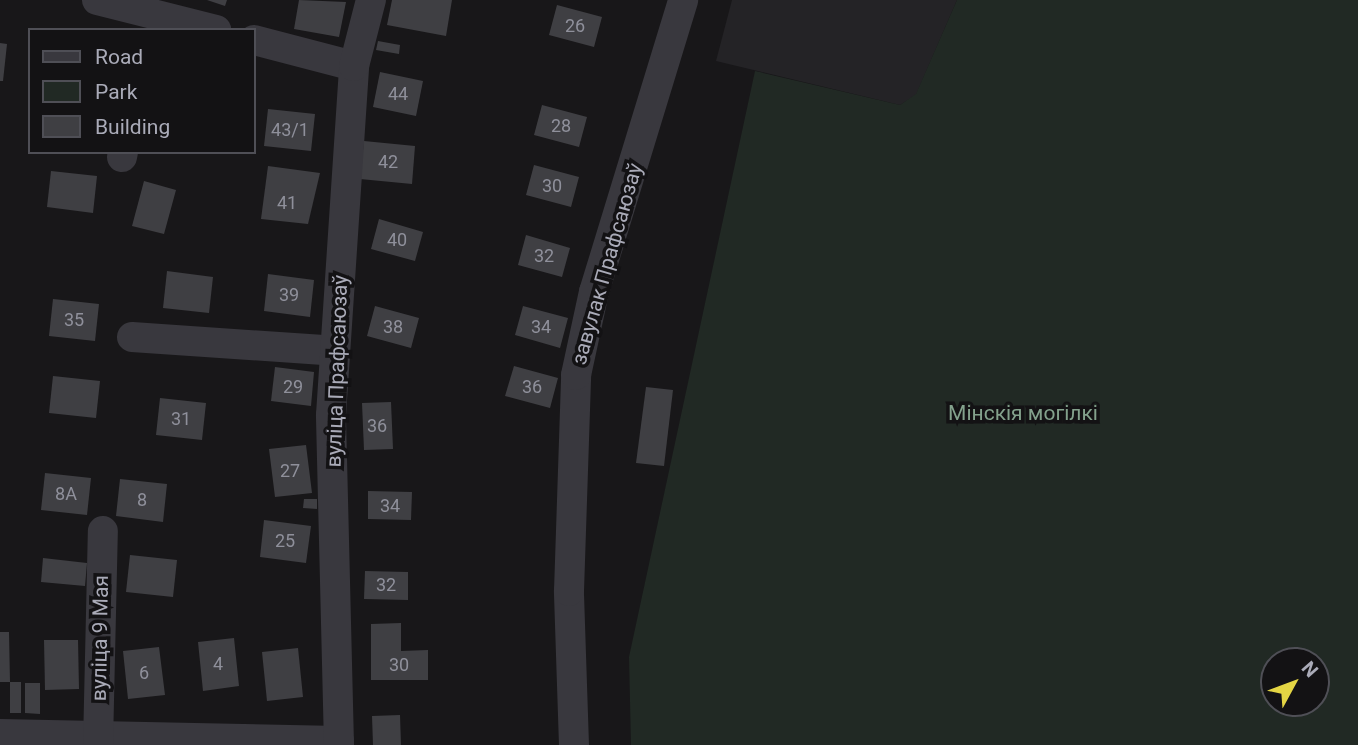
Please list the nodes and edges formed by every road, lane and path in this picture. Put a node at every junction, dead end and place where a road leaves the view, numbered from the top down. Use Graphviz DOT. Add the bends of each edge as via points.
graph roads {
  1 [pos="97,0"];
  2 [pos="371,0"];
  3 [pos="683,0"];
  4 [pos="166,15"];
  5 [pos="209,28"];
  6 [pos="256,41"];
  7 [pos="354,66"];
  8 [pos="132,337"];
  9 [pos="335,351"];
  10 [pos="103,531"];
  11 [pos="0,734"];
  12 [pos="98,741"];
  13 [pos="339,743"];
  14 [pos="574,745"];
  1 -- 4 [label="street"];
  2 -- 7 [label="street, вуліца Прафсаюзаў"];
  3 -- 14 [label="street, завулак Прафсаюзаў" via="576,375 569,591"];
  4 -- 5 [label="street"];
  6 -- 7 [label="street"];
  7 -- 9 [label="street, вуліца Прафсаюзаў"];
  8 -- 9 [label="street"];
  9 -- 13 [label="street, вуліца Прафсаюзаў" via="331,415"];
  10 -- 12 [label="street, вуліца 9 Мая"];
  11 -- 12 [label="street"];
  12 -- 13 [label="street"];
}
